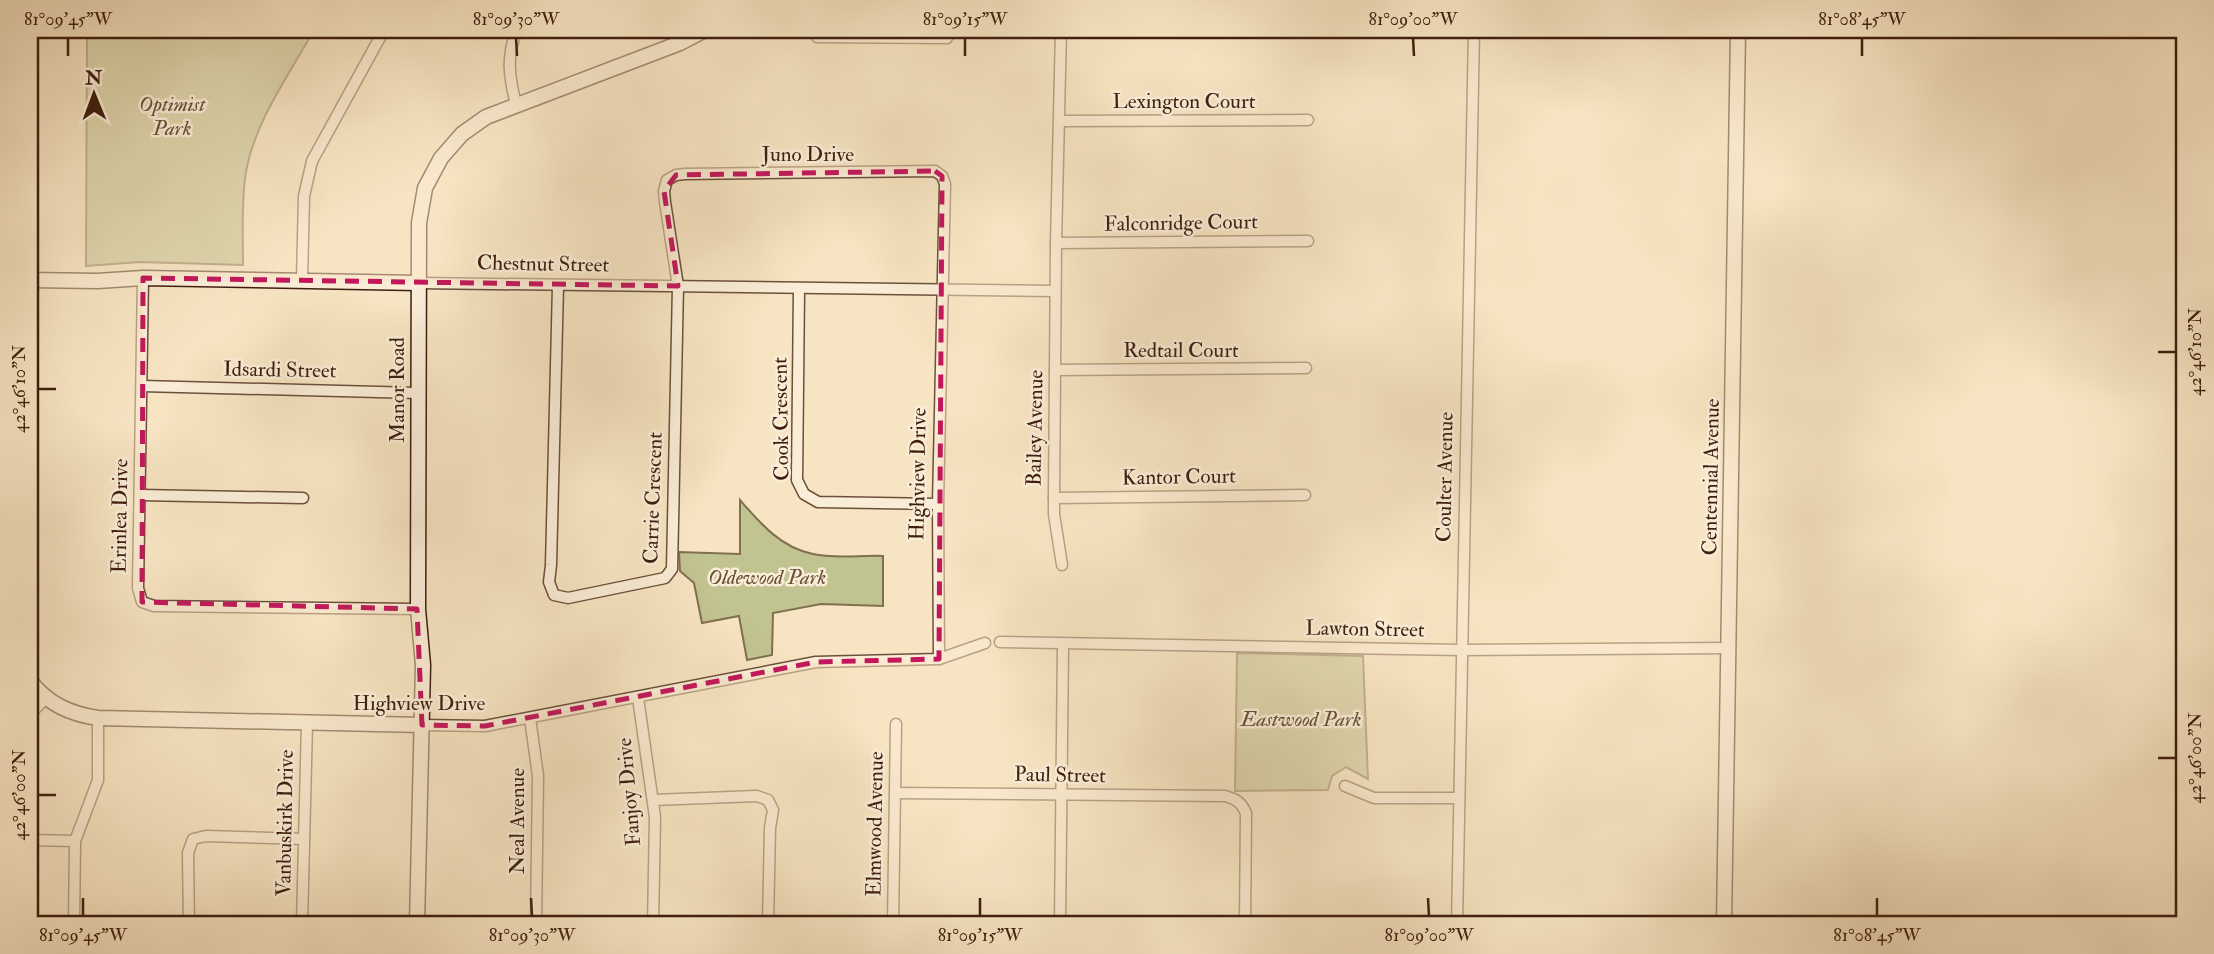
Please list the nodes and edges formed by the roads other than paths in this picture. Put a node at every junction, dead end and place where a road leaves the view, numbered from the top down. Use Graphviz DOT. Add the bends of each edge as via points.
graph roads {
  1 [pos="384,30"];
  2 [pos="517,30"];
  3 [pos="705,30"];
  4 [pos="817,30"];
  5 [pos="947,30"];
  6 [pos="1061,30"];
  7 [pos="1474,30"];
  8 [pos="1738,30"];
  9 [pos="516,104"];
  10 [pos="1308,120"];
  11 [pos="1060,121"];
  12 [pos="1308,241"];
  13 [pos="1056,243"];
  14 [pos="143,278"];
  15 [pos="30,280"];
  16 [pos="302,281"];
  17 [pos="419,283"];
  18 [pos="558,285"];
  19 [pos="678,286"];
  20 [pos="799,289"];
  21 [pos="942,290"];
  22 [pos="1055,291"];
  23 [pos="1306,368"];
  24 [pos="1055,370"];
  25 [pos="142,386"];
  26 [pos="417,393"];
  27 [pos="140,495"];
  28 [pos="1306,495"];
  29 [pos="303,498"];
  30 [pos="1054,498"];
  31 [pos="938,504"];
  32 [pos="1062,565"];
  33 [pos="418,609"];
  34 [pos="1000,642"];
  35 [pos="985,643"];
  36 [pos="1063,645"];
  37 [pos="1729,648"];
  38 [pos="1461,649"];
  39 [pos="939,660"];
  40 [pos="30,681"];
  41 [pos="46,698"];
  42 [pos="638,698"];
  43 [pos="30,714"];
  44 [pos="98,718"];
  45 [pos="530,718"];
  46 [pos="307,723"];
  47 [pos="895,724"];
  48 [pos="422,725"];
  49 [pos="1345,786"];
  50 [pos="895,793"];
  51 [pos="1062,794"];
  52 [pos="1458,798"];
  53 [pos="653,800"];
  54 [pos="304,839"];
  55 [pos="30,840"];
  56 [pos="75,841"];
  57 [pos="74,924"];
  58 [pos="189,924"];
  59 [pos="302,924"];
  60 [pos="418,924"];
  61 [pos="536,924"];
  62 [pos="653,924"];
  63 [pos="768,924"];
  64 [pos="893,924"];
  65 [pos="1060,924"];
  66 [pos="1245,924"];
  67 [pos="1457,924"];
  68 [pos="1724,924"];
  1 -- 16 [label="street" via="312,161 303,196"];
  2 -- 9 [label="street" via="508,64"];
  3 -- 9 [label="street, Manor Road"];
  4 -- 5 [label="street" via="817,37 947,38"];
  6 -- 11 [label="street"];
  7 -- 38 [label="street, Coulter Avenue"];
  8 -- 37 [label="street, Centennial Avenue"];
  9 -- 17 [label="street, Manor Road" via="473,125 451,145 432,173 420,214"];
  10 -- 11 [label="street, Lexington Court"];
  11 -- 13 [label="street"];
  12 -- 13 [label="street, Falconridge Court"];
  13 -- 22 [label="street"];
  14 -- 15 [label="street, Chestnut Street"];
  14 -- 16 [label="street, Chestnut Street"];
  14 -- 25 [label="street, Erinlea Drive"];
  16 -- 17 [label="street, Chestnut Street"];
  17 -- 18 [label="street, Chestnut Street"];
  17 -- 26 [label="street, Manor Road"];
  18 -- 19 [label="street, Chestnut Street"];
  18 -- 19 [label="street, Carrie Crescent" via="549,582 554,595 568,598 665,578 672,569"];
  19 -- 20 [label="street, Chestnut Street"];
  19 -- 21 [label="street, Juno Drive" via="664,191 667,180 676,175 934,171 945,181"];
  20 -- 21 [label="street, Chestnut Street"];
  20 -- 31 [label="street, Cook Crescent" via="797,480 804,494 818,502"];
  21 -- 22 [label="street, Chestnut Street"];
  21 -- 31 [label="street, Highview Drive"];
  22 -- 24 [label="street, Bailey Avenue"];
  23 -- 24 [label="street, Redtail Court"];
  24 -- 30 [label="street, Bailey Avenue"];
  25 -- 26 [label="street, Idsardi Street"];
  25 -- 27 [label="street, Erinlea Drive"];
  26 -- 33 [label="street, Manor Road"];
  27 -- 29 [label="street"];
  27 -- 33 [label="street, Erinlea Drive" via="138,588 142,602 148,605"];
  28 -- 30 [label="street, Kantor Court"];
  30 -- 32 [label="street, Bailey Avenue"];
  31 -- 39 [label="street, Highview Drive"];
  33 -- 48 [label="street, Manor Road"];
  34 -- 36 [label="street, Lawton Street"];
  35 -- 39 [label="street, Highview Drive"];
  36 -- 38 [label="street, Lawton Street"];
  36 -- 51 [label="street"];
  37 -- 38 [label="street, Lawton Street"];
  37 -- 68 [label="street, Centennial Avenue"];
  38 -- 52 [label="street, Coulter Avenue"];
  39 -- 42 [label="street, Highview Drive" via="816,662"];
  40 -- 41 [label="street, Highview Drive"];
  41 -- 43 [label="street"];
  41 -- 44 [label="street, Highview Drive" via="80,716"];
  42 -- 45 [label="street, Highview Drive"];
  42 -- 53 [label="street, Fanjoy Drive"];
  44 -- 46 [label="street, Highview Drive"];
  44 -- 56 [label="street" via="98,780"];
  45 -- 48 [label="street, Highview Drive" via="485,726"];
  45 -- 61 [label="street, Neal Avenue" via="538,776"];
  46 -- 48 [label="street, Highview Drive"];
  46 -- 54 [label="street, Vanbuskirk Drive"];
  47 -- 50 [label="street, Elmwood Avenue"];
  48 -- 60 [label="street, Manor Road"];
  49 -- 52 [label="street" via="1374,798"];
  50 -- 51 [label="street, Paul Street"];
  50 -- 64 [label="street, Elmwood Avenue"];
  51 -- 65 [label="street"];
  51 -- 66 [label="street, Paul Street" via="1225,796 1239,801 1246,813"];
  52 -- 67 [label="street, Coulter Avenue"];
  53 -- 62 [label="street, Fanjoy Drive"];
  53 -- 63 [label="street" via="757,796 768,800 773,810"];
  54 -- 58 [label="street" via="193,839 188,853"];
  54 -- 59 [label="street, Vanbuskirk Drive"];
  55 -- 56 [label="street"];
  56 -- 57 [label="street"];
}
